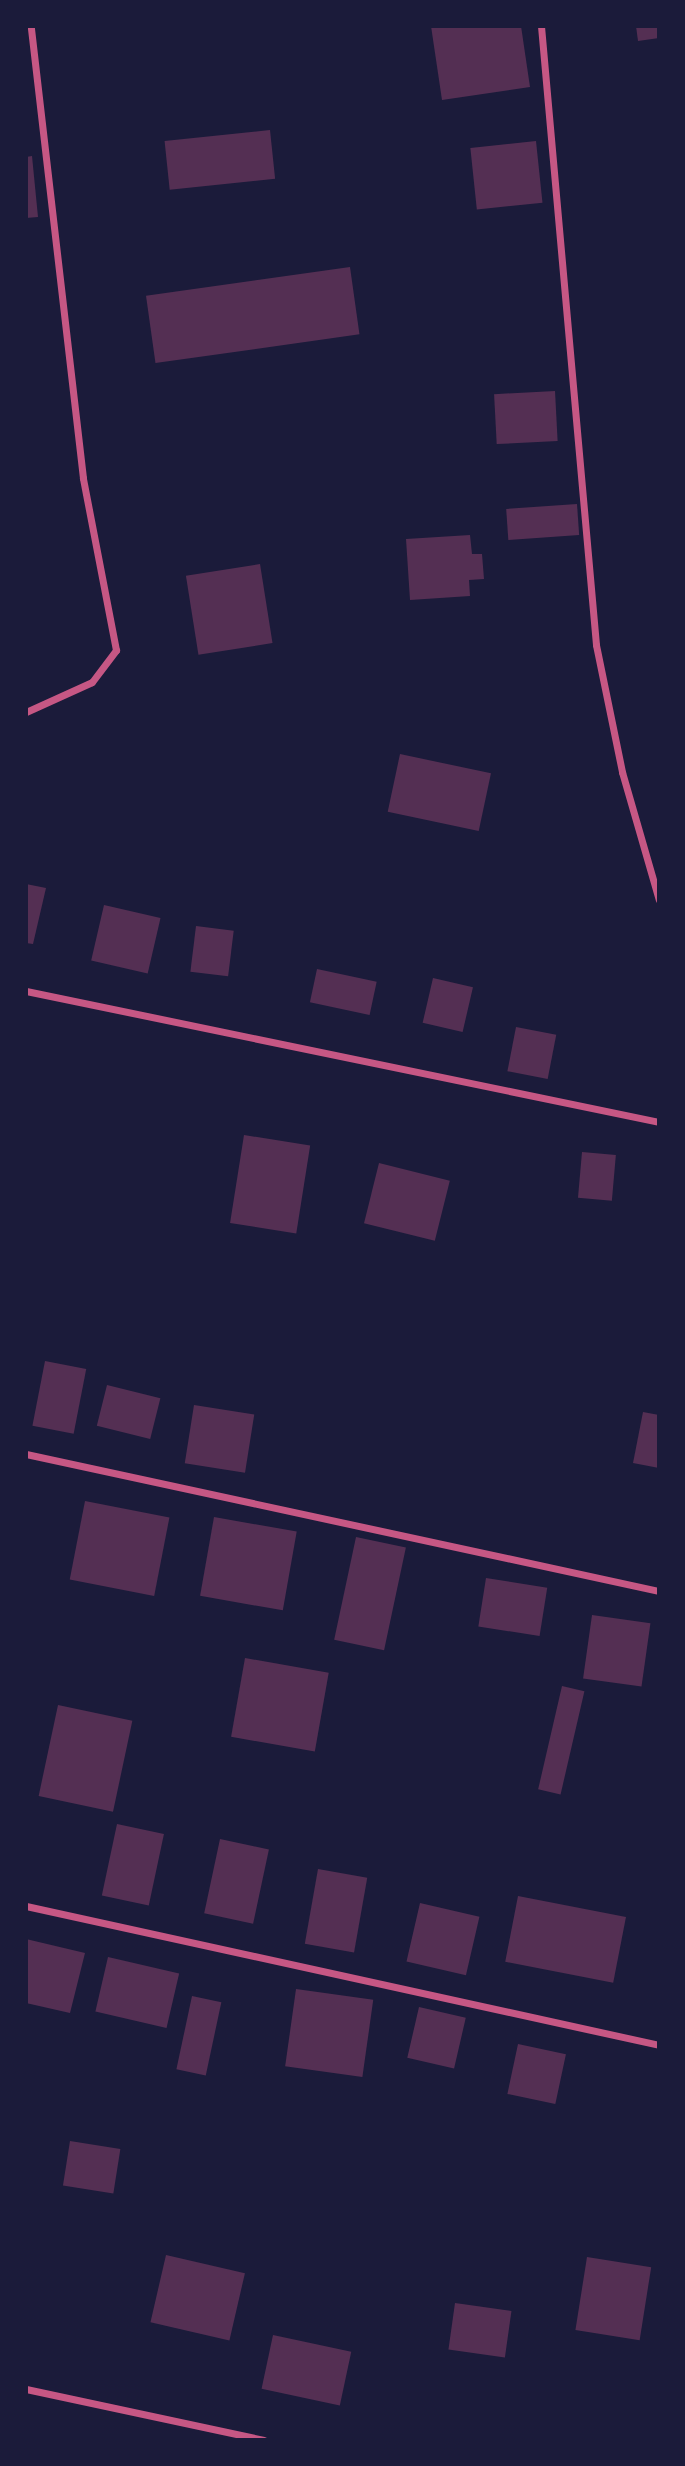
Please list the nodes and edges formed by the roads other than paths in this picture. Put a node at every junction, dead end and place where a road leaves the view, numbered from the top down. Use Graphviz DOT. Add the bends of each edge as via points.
graph roads {
  1 [pos="31,26"];
  2 [pos="541,26"];
  3 [pos="26,712"];
  4 [pos="659,900"];
  5 [pos="26,991"];
  6 [pos="659,1122"];
  7 [pos="26,1454"];
  8 [pos="659,1591"];
  9 [pos="26,1906"];
  10 [pos="659,2045"];
  11 [pos="26,2389"];
  12 [pos="264,2440"];
  1 -- 3 [label="street" via="83,478 116,650 92,682"];
  2 -- 4 [label="street" via="596,645 622,772"];
  5 -- 6 [label="street"];
  7 -- 8 [label="street"];
  9 -- 10 [label="street"];
  11 -- 12 [label="street"];
}
